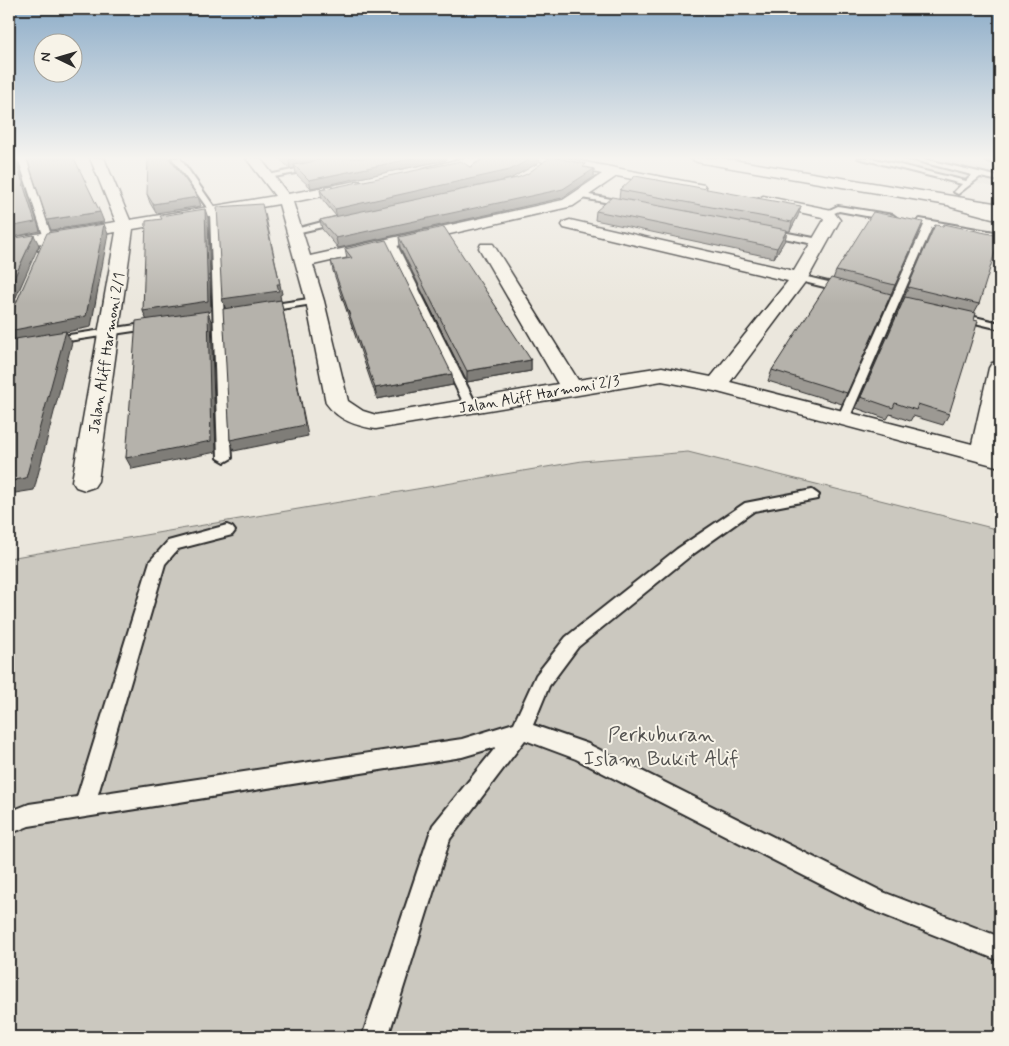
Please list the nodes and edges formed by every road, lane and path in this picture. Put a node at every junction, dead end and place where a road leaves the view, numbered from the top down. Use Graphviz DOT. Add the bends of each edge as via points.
graph roads {
  1 [pos="38,207"];
  2 [pos="117,207"];
  3 [pos="210,207"];
  4 [pos="245,207"];
  5 [pos="287,207"];
  6 [pos="551,207"];
  7 [pos="795,207"];
  8 [pos="965,207"];
  9 [pos="214,212"];
  10 [pos="827,213"];
  11 [pos="1000,215"];
  12 [pos="352,218"];
  13 [pos="929,224"];
  14 [pos="570,225"];
  15 [pos="125,226"];
  16 [pos="296,230"];
  17 [pos="762,231"];
  18 [pos="1000,236"];
  19 [pos="48,238"];
  20 [pos="820,242"];
  21 [pos="9,243"];
  22 [pos="390,243"];
  23 [pos="487,248"];
  24 [pos="40,256"];
  25 [pos="305,262"];
  26 [pos="800,278"];
  27 [pos="856,292"];
  28 [pos="316,301"];
  29 [pos="248,311"];
  30 [pos="942,313"];
  31 [pos="170,323"];
  32 [pos="1000,326"];
  33 [pos="111,331"];
  34 [pos="9,347"];
  35 [pos="1000,368"];
  36 [pos="716,385"];
  37 [pos="572,388"];
  38 [pos="470,406"];
  39 [pos="843,419"];
  40 [pos="991,457"];
  41 [pos="225,458"];
  42 [pos="86,480"];
  43 [pos="812,495"];
  44 [pos="227,532"];
  45 [pos="521,730"];
  46 [pos="84,807"];
  47 [pos="9,823"];
  48 [pos="1000,949"];
  49 [pos="375,1037"];
  1 -- 19 [label="lane"];
  2 -- 15 [label="street"];
  3 -- 9 [label="lane"];
  4 -- 9 [label="street"];
  5 -- 16 [label="street, Jalan Aliff Harmoni 2/3"];
  6 -- 22 [label="street"];
  7 -- 10 [label="street"];
  8 -- 11 [label="street"];
  9 -- 15 [label="street"];
  9 -- 41 [label="lane"];
  10 -- 13 [label="lane" via="838,208"];
  10 -- 20 [label="street" via="832,220"];
  12 -- 16 [label="lane"];
  13 -- 18 [label="lane"];
  13 -- 39 [label="lane"];
  14 -- 26 [label="street"];
  15 -- 19 [label="street"];
  15 -- 33 [label="street, Jalan Aliff Harmoni 2/1"];
  16 -- 25 [label="street, Jalan Aliff Harmoni 2/3"];
  17 -- 20 [label="lane"];
  19 -- 21 [label="street"];
  19 -- 24 [label="lane"];
  20 -- 26 [label="street"];
  22 -- 25 [label="street"];
  22 -- 38 [label="lane"];
  23 -- 37 [label="street"];
  25 -- 28 [label="street, Jalan Aliff Harmoni 2/3"];
  26 -- 27 [label="lane"];
  26 -- 36 [label="street"];
  28 -- 29 [label="lane"];
  28 -- 38 [label="street, Jalan Aliff Harmoni 2/3" via="337,403 344,410 376,422"];
  30 -- 32 [label="lane"];
  31 -- 33 [label="lane"];
  33 -- 34 [label="lane"];
  33 -- 42 [label="street, Jalan Aliff Harmoni 2/1"];
  35 -- 40 [label="street"];
  36 -- 37 [label="street, Jalan Aliff Harmoni 2/3" via="662,374"];
  36 -- 39 [label="street, Jalan Aliff Harmoni 2/3"];
  37 -- 38 [label="street, Jalan Aliff Harmoni 2/3"];
  39 -- 40 [label="street, Jalan Aliff Harmoni 2/3"];
  43 -- 45 [label="lane" via="750,507 682,553 572,642 542,681"];
  44 -- 46 [label="lane" via="173,545 158,561"];
  45 -- 46 [label="lane" via="462,748"];
  45 -- 48 [label="lane" via="581,751 878,901"];
  45 -- 49 [label="lane" via="440,833"];
  46 -- 47 [label="lane" via="29,815"];
}
